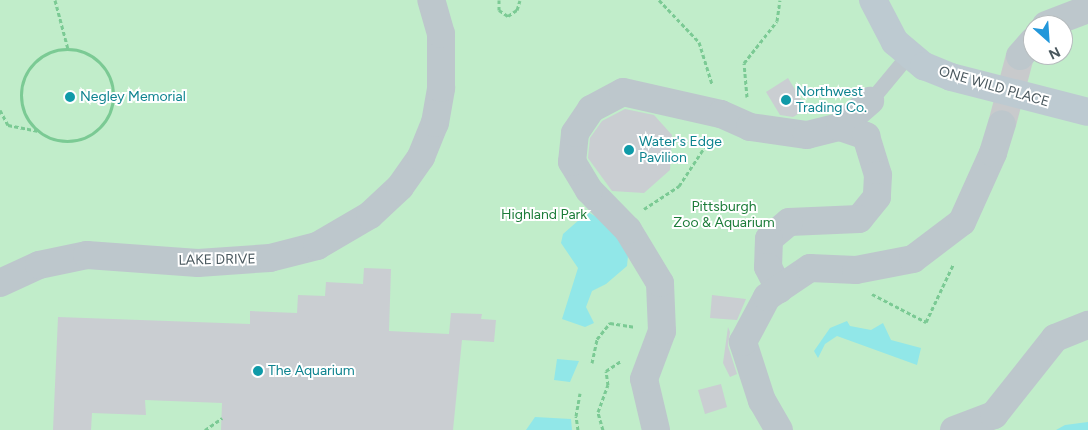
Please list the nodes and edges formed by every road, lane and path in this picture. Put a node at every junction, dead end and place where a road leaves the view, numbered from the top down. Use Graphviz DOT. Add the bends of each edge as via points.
graph roads {
  1 [pos="55,0"];
  2 [pos="431,0"];
  3 [pos="498,0"];
  4 [pos="520,0"];
  5 [pos="780,0"];
  6 [pos="873,0"];
  7 [pos="1088,9"];
  8 [pos="1072,15"];
  9 [pos="68,49"];
  10 [pos="909,54"];
  11 [pos="870,101"];
  12 [pos="0,110"];
  13 [pos="1088,112"];
  14 [pos="1002,124"];
  15 [pos="750,127"];
  16 [pos="840,127"];
  17 [pos="38,131"];
  18 [pos="939,239"];
  19 [pos="856,270"];
  20 [pos="0,283"];
  21 [pos="779,289"];
  22 [pos="1088,325"];
  23 [pos="662,331"];
  24 [pos="592,363"];
  25 [pos="580,393"];
  26 [pos="222,418"];
  27 [pos="206,430"];
  28 [pos="578,430"];
  29 [pos="656,430"];
  30 [pos="779,430"];
  31 [pos="954,430"];
  1 -- 9 [label="path"];
  2 -- 20 [label="street, LAKE DRIVE" via="441,34 441,88 435,123 421,157 400,187 370,215 317,246 270,258 198,262 87,255 39,265"];
  3 -- 4 [label="path" via="500,10 508,16 517,10"];
  5 -- 15 [label="path" via="778,21 744,63"];
  6 -- 10 [label="main road, ONE WILD PLACE" via="895,42"];
  7 -- 8 [label="street"];
  9 -- 17 [label="path" via="48,53 26,74 21,90 22,105"];
  9 -- 17 [label="path" via="91,55 102,64 110,76 112,106 106,120 83,138 67,141"];
  10 -- 11 [label="lane"];
  10 -- 13 [label="main road, ONE WILD PLACE, bridge" via="924,66 950,77"];
  11 -- 16 [label="street"];
  12 -- 17 [label="path" via="8,125"];
  14 -- 18 [label="street" via="993,154 962,222"];
  15 -- 16 [label="street" via="807,135"];
  15 -- 23 [label="street" via="721,114 623,92 591,109 575,133 572,162 589,190 628,230 660,283"];
  16 -- 21 [label="street" via="866,136 878,176 877,197 859,219 789,222 769,239 768,267"];
  18 -- 19 [label="street" via="913,259"];
  18 -- 19 [label="path" via="953,263 926,322 858,287"];
  19 -- 21 [label="street" via="810,268"];
  21 -- 30 [label="street" via="767,297 743,342 762,401"];
  22 -- 31 [label="street" via="1055,338 994,415"];
  23 -- 24 [label="path" via="610,322 597,339"];
  23 -- 29 [label="street" via="644,379"];
  25 -- 28 [label="path" via="576,416"];
  26 -- 27 [label="path"];
}
